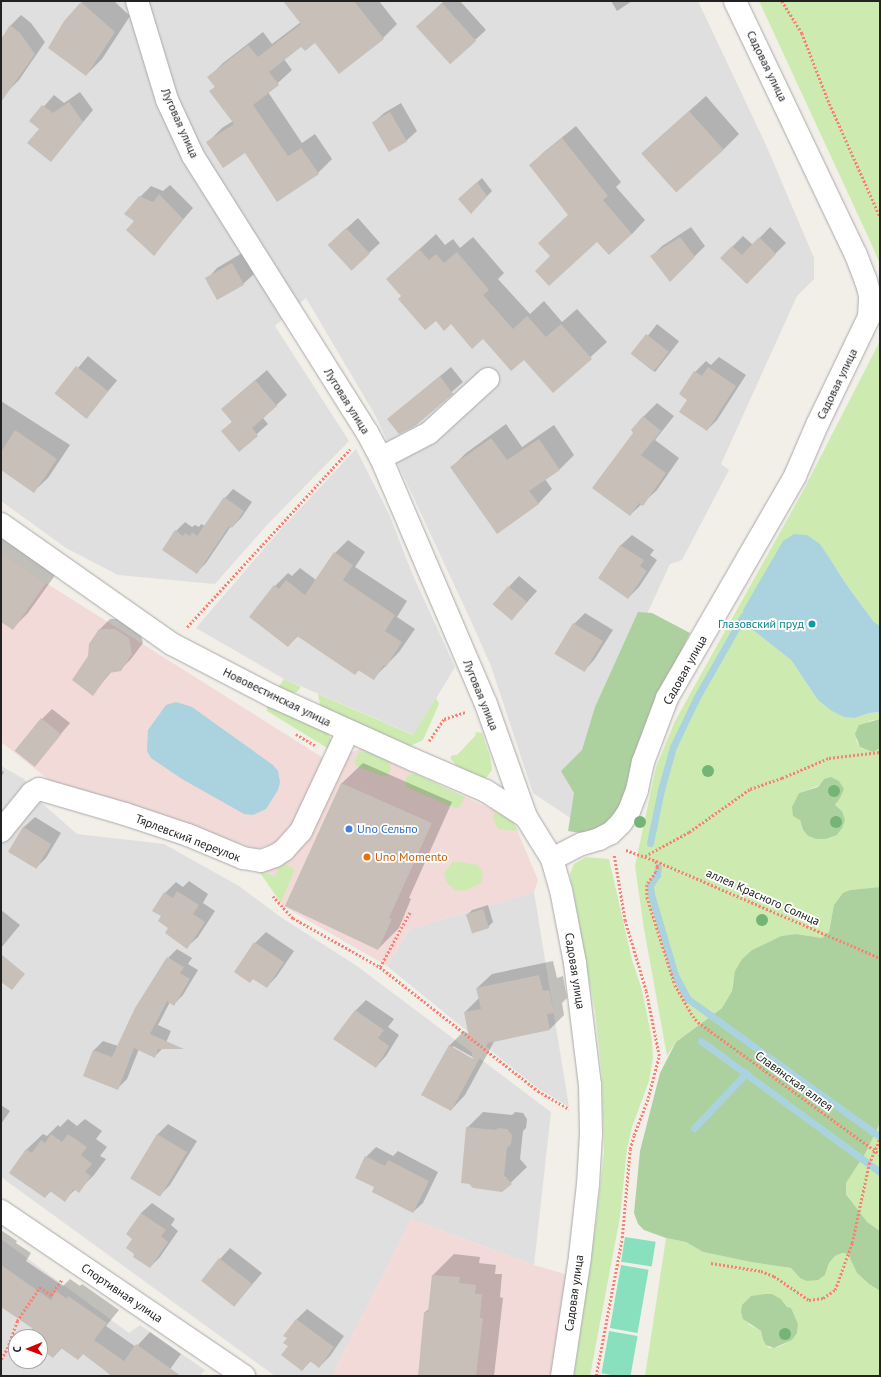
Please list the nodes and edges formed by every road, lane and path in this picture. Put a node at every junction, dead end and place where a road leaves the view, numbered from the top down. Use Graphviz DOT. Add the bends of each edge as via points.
graph roads {
  1 [pos="137,1"];
  2 [pos="735,1"];
  3 [pos="782,1"];
  4 [pos="880,216"];
  5 [pos="488,379"];
  6 [pos="366,432"];
  7 [pos="381,458"];
  8 [pos="1,524"];
  9 [pos="172,644"];
  10 [pos="486,704"];
  11 [pos="348,731"];
  12 [pos="880,752"];
  13 [pos="414,760"];
  14 [pos="526,817"];
  15 [pos="1,832"];
  16 [pos="614,853"];
  17 [pos="638,854"];
  18 [pos="645,856"];
  19 [pos="552,859"];
  20 [pos="656,861"];
  21 [pos="273,896"];
  22 [pos="410,912"];
  23 [pos="880,958"];
  24 [pos="380,967"];
  25 [pos="591,1119"];
  26 [pos="880,1138"];
  27 [pos="874,1150"];
  28 [pos="880,1154"];
  29 [pos="1,1211"];
  30 [pos="711,1263"];
  31 [pos="60,1282"];
  32 [pos="1,1359"];
  33 [pos="244,1376"];
  34 [pos="562,1376"];
  35 [pos="596,1376"];
  1 -- 6 [label="street, Луговая улица" via="167,100 193,156"];
  2 -- 19 [label="street, Садовая улица" via="855,252 870,295 869,317 816,425 795,476 667,698 643,762 630,810 611,833"];
  3 -- 4 [label="path" via="802,33 828,100"];
  5 -- 7 [label="street" via="429,433"];
  6 -- 7 [label="street, Луговая улица"];
  6 -- 9 [label="path"];
  7 -- 10 [label="street, Луговая улица"];
  8 -- 9 [label="street, Нововестинская улица"];
  9 -- 11 [label="street, Нововестинская улица" via="272,696"];
  10 -- 13 [label="path" via="444,719"];
  10 -- 14 [label="street, Луговая улица"];
  11 -- 13 [label="street, Нововестинская улица"];
  11 -- 15 [label="street, Тярлевский переулок" via="301,831 284,850 261,861 243,858 125,814 39,789 32,793"];
  12 -- 18 [label="path" via="829,758 750,789 694,829"];
  13 -- 14 [label="street, Нововестинская улица" via="486,791"];
  14 -- 19 [label="street, Нововестинская улица"];
  16 -- 35 [label="path" via="625,921 646,991 659,1056 648,1098 630,1149 622,1238"];
  17 -- 18 [label="path, аллея Красного Солнца"];
  18 -- 20 [label="path, аллея Красного Солнца"];
  19 -- 25 [label="street, Садовая улица" via="564,904 576,970 590,1085"];
  20 -- 23 [label="path, аллея Красного Солнца"];
  20 -- 27 [label="path, Славянская аллея" via="658,867 647,885 648,898 675,985 683,1002 698,1022"];
  21 -- 24 [label="path" via="293,918"];
  22 -- 24 [label="path"];
  24 -- 25 [label="path" via="538,1091"];
  25 -- 34 [label="street, Садовая улица" via="589,1172 580,1252"];
  26 -- 27 [label="path"];
  27 -- 28 [label="path, Славянская аллея"];
  27 -- 30 [label="path" via="852,1243 835,1290 823,1298 809,1300 774,1276 761,1271"];
  29 -- 33 [label="street, Спортивная улица"];
  31 -- 32 [label="path" via="51,1295 40,1287 18,1321"];
}
